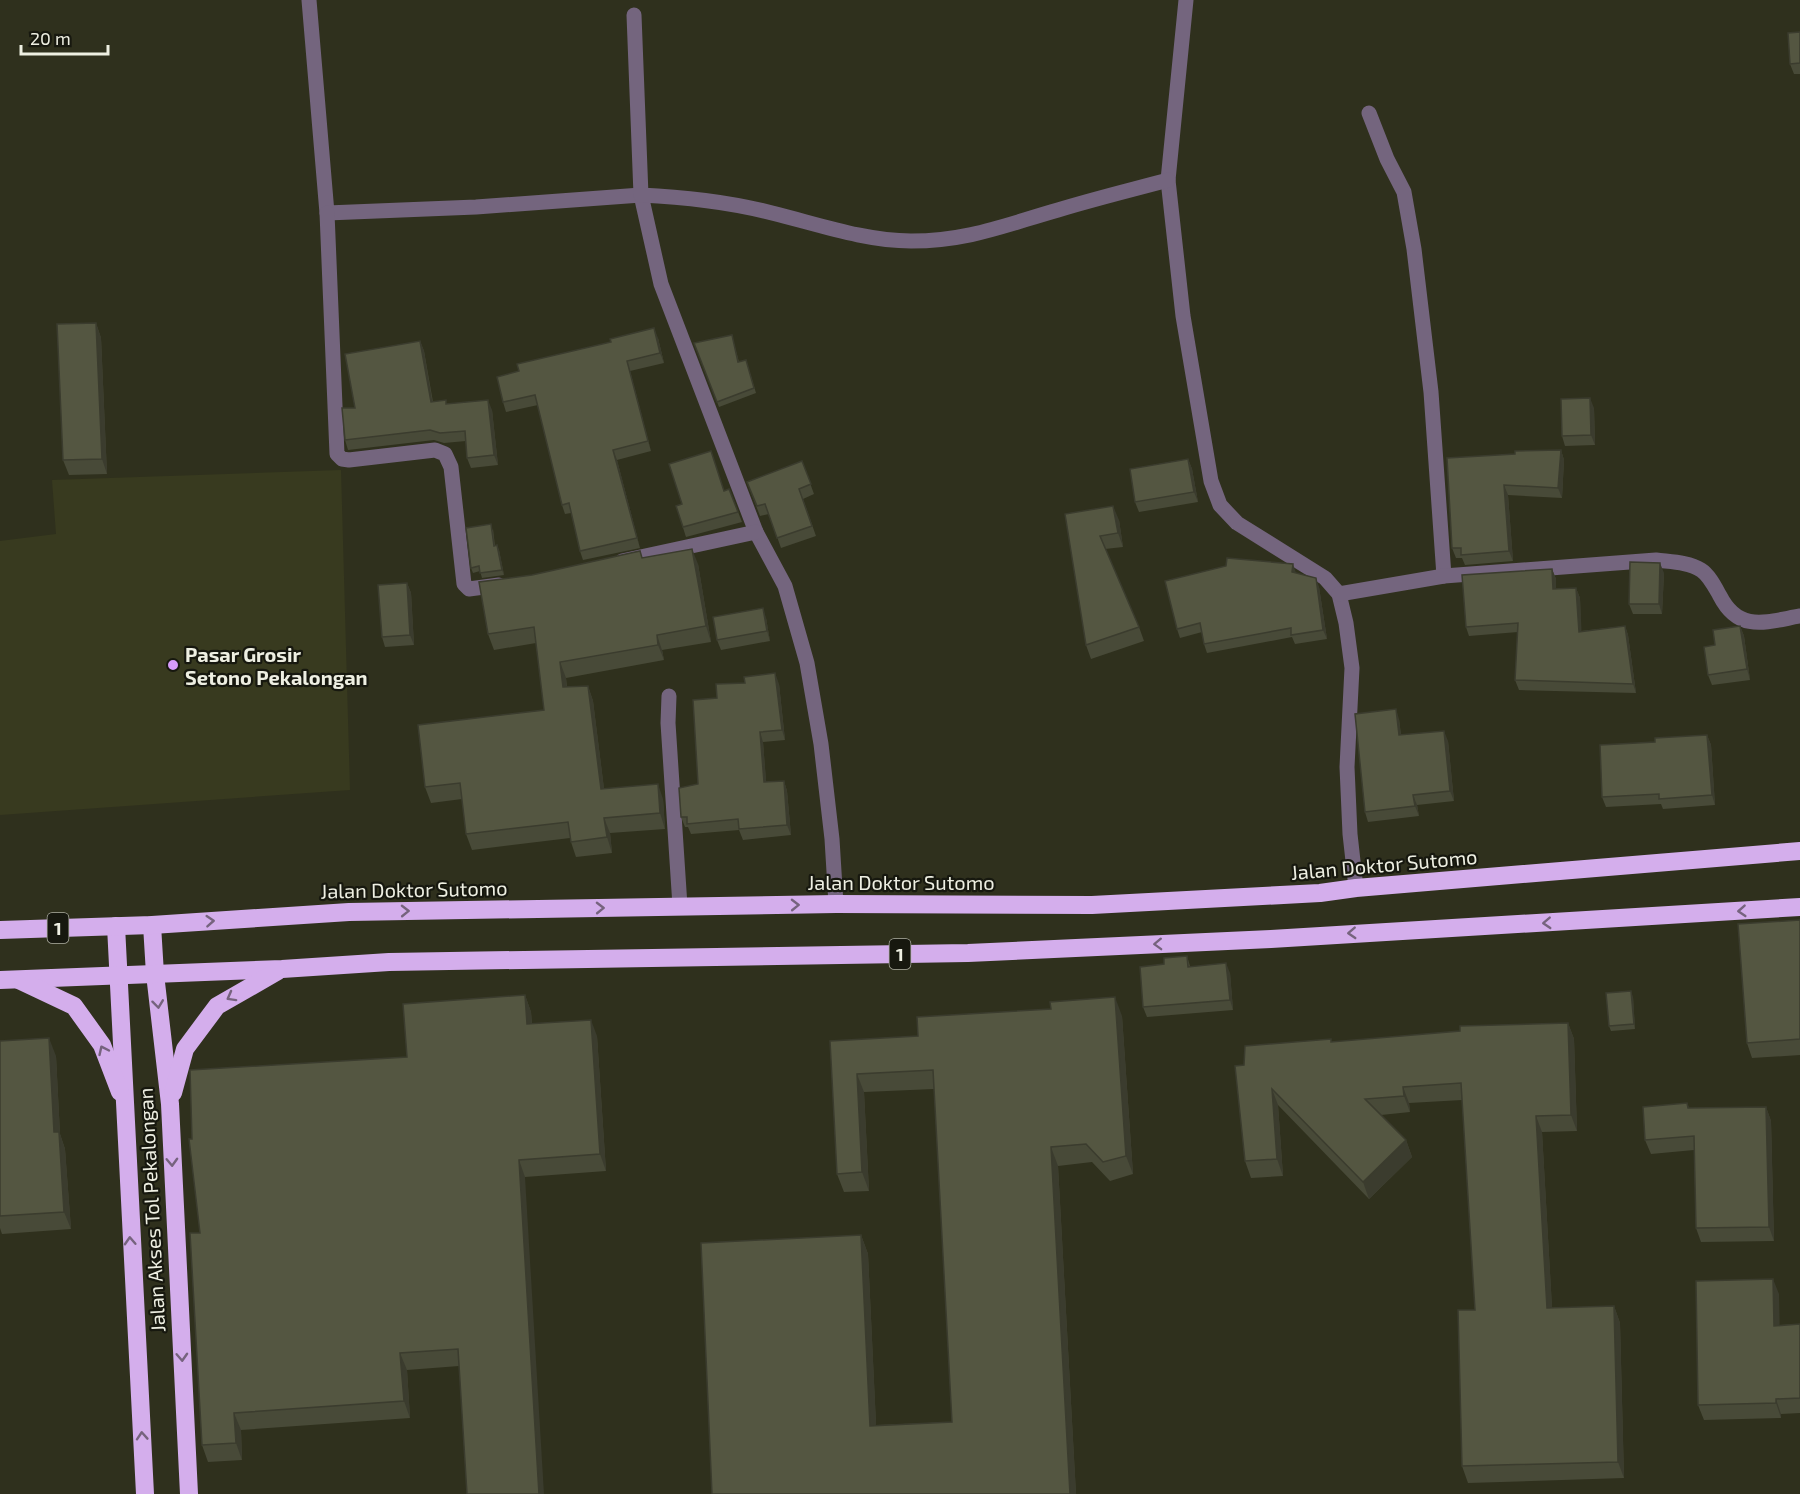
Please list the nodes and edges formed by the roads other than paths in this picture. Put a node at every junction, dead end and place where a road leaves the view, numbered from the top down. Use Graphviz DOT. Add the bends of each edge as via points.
graph roads {
  1 [pos="309,0"];
  2 [pos="1186,0"];
  3 [pos="634,15"];
  4 [pos="1369,113"];
  5 [pos="1168,180"];
  6 [pos="641,195"];
  7 [pos="327,213"];
  8 [pos="756,532"];
  9 [pos="604,565"];
  10 [pos="1444,576"];
  11 [pos="513,584"];
  12 [pos="1339,594"];
  13 [pos="1800,616"];
  14 [pos="669,696"];
  15 [pos="1800,851"];
  16 [pos="1356,888"];
  17 [pos="836,904"];
  18 [pos="680,906"];
  19 [pos="1800,907"];
  20 [pos="152,925"];
  21 [pos="116,926"];
  22 [pos="0,930"];
  23 [pos="282,969"];
  24 [pos="155,974"];
  25 [pos="120,975"];
  26 [pos="9,979"];
  27 [pos="125,1104"];
  28 [pos="170,1104"];
  29 [pos="145,1494"];
  30 [pos="189,1494"];
  1 -- 7 [label="street"];
  2 -- 5 [label="street"];
  3 -- 6 [label="street"];
  4 -- 10 [label="street" via="1404,192 1414,249 1431,392"];
  5 -- 6 [label="street" via="992,232 957,239 909,241 867,236 688,197"];
  5 -- 12 [label="street" via="1183,316 1211,481 1220,505 1237,523 1325,578"];
  6 -- 7 [label="street"];
  6 -- 8 [label="street" via="662,284"];
  7 -- 11 [label="street" via="337,454 349,460 435,450 445,454 451,466 464,584 470,589"];
  8 -- 9 [label="street"];
  8 -- 17 [label="street" via="785,586 807,663 822,756"];
  10 -- 12 [label="street"];
  10 -- 13 [label="street" via="1656,560 1703,571 1732,615 1745,621 1759,623"];
  12 -- 16 [label="street" via="1352,668 1347,767"];
  14 -- 18 [label="street"];
  15 -- 16 [label="highway, Jalan Doktor Sutomo / 1"];
  16 -- 17 [label="highway, Jalan Doktor Sutomo / 1" via="1092,905"];
  18 -- 17 [label="highway, Jalan Doktor Sutomo / 1, one-way"];
  20 -- 18 [label="highway, Jalan Doktor Sutomo / 1, one-way" via="350,912"];
  19 -- 23 [label="highway, 1, one-way" via="968,953 389,962"];
  20 -- 21 [label="highway, Jalan Doktor Sutomo / 1"];
  20 -- 24 [label="highway, Jalan Akses Tol Pekalongan"];
  21 -- 22 [label="highway, Jalan Doktor Sutomo / 1"];
  21 -- 25 [label="highway, Jalan Akses Tol Pekalongan"];
  23 -- 24 [label="highway, 1"];
  23 -- 28 [label="highway, one-way" via="216,1006 185,1049"];
  24 -- 25 [label="highway, 1"];
  24 -- 28 [label="highway, Jalan Akses Tol Pekalongan, one-way"];
  25 -- 26 [label="highway, 1"];
  25 -- 27 [label="highway, Jalan Akses Tol Pekalongan"];
  27 -- 26 [label="highway, one-way" via="102,1045 74,1006"];
  29 -- 27 [label="highway, Jalan Akses Tol Pekalongan, one-way"];
  28 -- 30 [label="highway, Jalan Akses Tol Pekalongan, one-way"];
}
